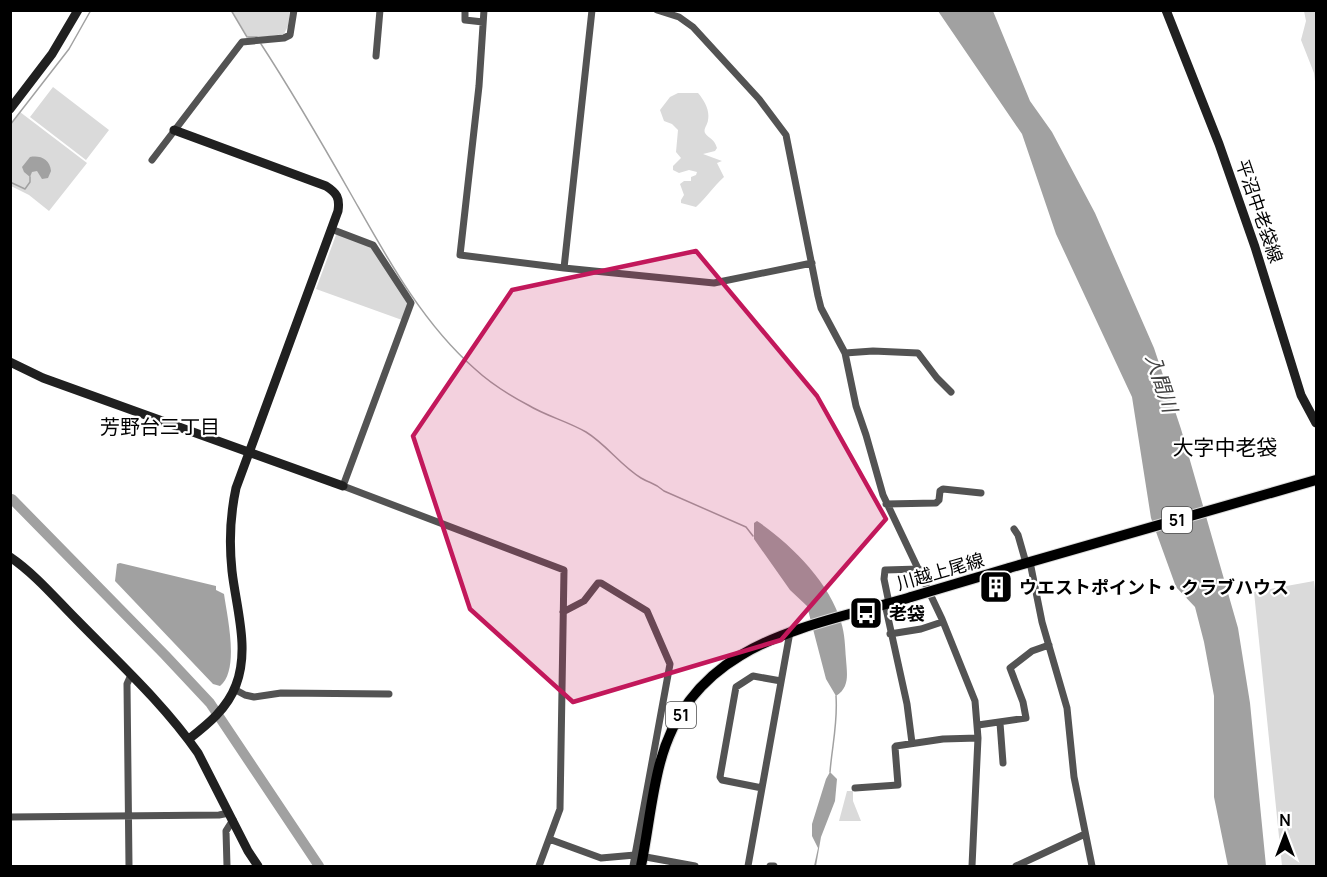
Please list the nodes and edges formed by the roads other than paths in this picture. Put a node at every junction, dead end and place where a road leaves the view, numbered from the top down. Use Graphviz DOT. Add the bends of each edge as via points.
graph roads {
  1 [pos="78,10"];
  2 [pos="294,10"];
  3 [pos="380,10"];
  4 [pos="465,10"];
  5 [pos="484,10"];
  6 [pos="592,10"];
  7 [pos="657,10"];
  8 [pos="1166,10"];
  9 [pos="483,22"];
  10 [pos="376,56"];
  11 [pos="10,109"];
  12 [pos="174,130"];
  13 [pos="152,160"];
  14 [pos="331,229"];
  15 [pos="812,263"];
  16 [pos="564,268"];
  17 [pos="845,353"];
  18 [pos="10,362"];
  19 [pos="951,392"];
  20 [pos="1317,423"];
  21 [pos="248,453"];
  22 [pos="1317,480"];
  23 [pos="343,486"];
  24 [pos="981,493"];
  25 [pos="886,504"];
  26 [pos="1014,529"];
  27 [pos="10,557"];
  28 [pos="1031,562"];
  29 [pos="919,569"];
  30 [pos="887,604"];
  31 [pos="563,612"];
  32 [pos="942,622"];
  33 [pos="790,632"];
  34 [pos="890,634"];
  35 [pos="1048,645"];
  36 [pos="131,675"];
  37 [pos="781,681"];
  38 [pos="234,689"];
  39 [pos="388,694"];
  40 [pos="1000,723"];
  41 [pos="978,725"];
  42 [pos="978,738"];
  43 [pos="189,739"];
  44 [pos="912,743"];
  45 [pos="1003,763"];
  46 [pos="762,788"];
  47 [pos="855,788"];
  48 [pos="129,815"];
  49 [pos="231,816"];
  50 [pos="10,818"];
  51 [pos="1085,834"];
  52 [pos="549,839"];
  53 [pos="639,859"];
  54 [pos="686,866"];
  55 [pos="129,867"];
  56 [pos="227,867"];
  57 [pos="258,867"];
  58 [pos="539,867"];
  59 [pos="633,867"];
  60 [pos="695,867"];
  61 [pos="748,867"];
  62 [pos="972,867"];
  63 [pos="1016,867"];
  64 [pos="1092,867"];
  1 -- 11 [label="street" via="52,54"];
  2 -- 12 [label="street" via="290,36 242,42"];
  3 -- 10 [label="street"];
  4 -- 9 [label="street" via="465,20"];
  5 -- 9 [label="street"];
  6 -- 16 [label="street"];
  7 -- 15 [label="street" via="679,17 693,27 783,131"];
  8 -- 20 [label="street, 平沼中老袋線" via="1241,206 1301,395"];
  9 -- 16 [label="street" via="460,255"];
  12 -- 13 [label="street"];
  12 -- 14 [label="street" via="334,191 339,204"];
  14 -- 21 [label="street"];
  14 -- 23 [label="street" via="373,246 411,303"];
  15 -- 16 [label="street" via="714,283"];
  15 -- 17 [label="street" via="821,308"];
  17 -- 19 [label="street" via="918,352"];
  17 -- 25 [label="street" via="856,406"];
  18 -- 21 [label="street" via="43,378"];
  21 -- 23 [label="street"];
  21 -- 38 [label="street" via="231,518 231,558 242,658"];
  22 -- 28 [label="main road, 川越上尾線 / 51"];
  23 -- 31 [label="street" via="561,568"];
  24 -- 25 [label="street" via="943,489 936,503"];
  25 -- 29 [label="street"];
  26 -- 28 [label="street"];
  27 -- 36 [label="street"];
  28 -- 30 [label="main road, 川越上尾線 / 51, bridge"];
  28 -- 35 [label="street"];
  29 -- 30 [label="street" via="885,570"];
  29 -- 32 [label="street"];
  30 -- 33 [label="main road, 川越上尾線 / 51"];
  30 -- 34 [label="street"];
  31 -- 52 [label="street" via="560,809"];
  31 -- 53 [label="street" via="584,601 601,583 646,611 670,664"];
  32 -- 34 [label="street"];
  32 -- 41 [label="street" via="973,693"];
  33 -- 37 [label="street"];
  33 -- 53 [label="main road, 川越上尾線 / 51" via="756,645 729,662 688,704 660,762"];
  34 -- 44 [label="street"];
  35 -- 40 [label="street" via="1032,651 1010,668 1026,718"];
  35 -- 51 [label="street" via="1070,724 1071,760"];
  36 -- 43 [label="street"];
  36 -- 48 [label="street" via="127,684"];
  37 -- 46 [label="street"];
  37 -- 46 [label="street" via="753,676 736,687 732,708 720,777"];
  38 -- 39 [label="street" via="254,697 281,693"];
  38 -- 43 [label="street" via="222,709"];
  40 -- 41 [label="street"];
  40 -- 45 [label="street"];
  41 -- 42 [label="street"];
  42 -- 44 [label="street"];
  42 -- 62 [label="street"];
  43 -- 49 [label="street"];
  44 -- 47 [label="street" via="895,747 898,785"];
  46 -- 61 [label="street"];
  48 -- 49 [label="street"];
  48 -- 50 [label="street"];
  48 -- 55 [label="street"];
  49 -- 56 [label="street" via="226,831"];
  49 -- 57 [label="street"];
  51 -- 63 [label="street"];
  51 -- 64 [label="street"];
  52 -- 53 [label="street" via="601,858"];
  52 -- 58 [label="street"];
  53 -- 54 [label="street"];
  53 -- 59 [label="street"];
  54 -- 60 [label="street"];
}
